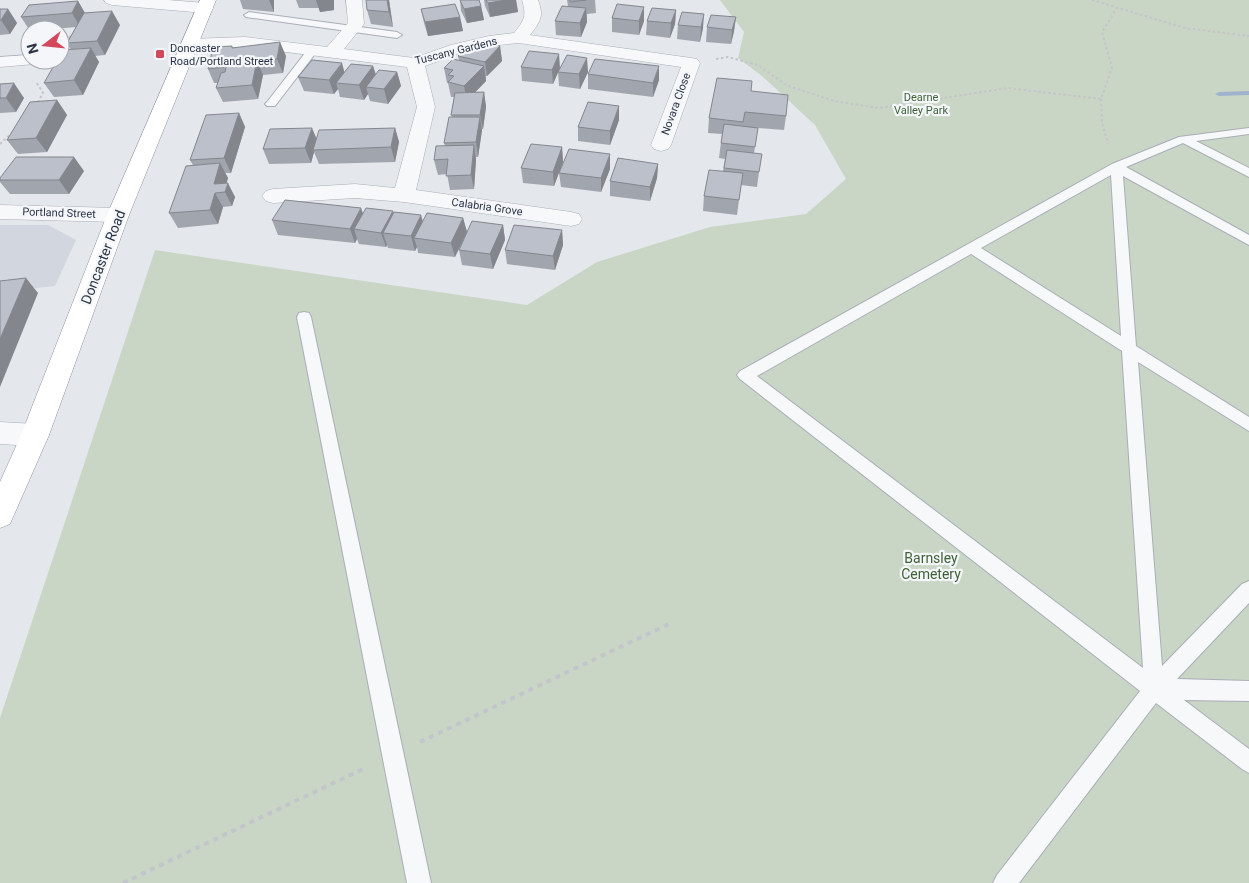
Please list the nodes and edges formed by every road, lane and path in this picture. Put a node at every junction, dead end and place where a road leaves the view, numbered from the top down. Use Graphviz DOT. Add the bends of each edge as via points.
graph roads {
  1 [pos="112,0"];
  2 [pos="354,0"];
  3 [pos="530,0"];
  4 [pos="1092,0"];
  5 [pos="207,4"];
  6 [pos="1117,8"];
  7 [pos="249,15"];
  8 [pos="352,29"];
  9 [pos="77,33"];
  10 [pos="397,35"];
  11 [pos="1249,36"];
  12 [pos="70,37"];
  13 [pos="519,38"];
  14 [pos="190,44"];
  15 [pos="313,50"];
  16 [pos="332,52"];
  17 [pos="20,61"];
  18 [pos="0,62"];
  19 [pos="415,63"];
  20 [pos="691,63"];
  21 [pos="32,70"];
  22 [pos="1101,99"];
  23 [pos="272,104"];
  24 [pos="35,108"];
  25 [pos="17,128"];
  26 [pos="1249,131"];
  27 [pos="1183,139"];
  28 [pos="0,144"];
  29 [pos="661,145"];
  30 [pos="1116,167"];
  31 [pos="1249,173"];
  32 [pos="404,195"];
  33 [pos="273,196"];
  34 [pos="0,212"];
  35 [pos="118,215"];
  36 [pos="571,219"];
  37 [pos="1249,241"];
  38 [pos="971,248"];
  39 [pos="304,317"];
  40 [pos="1129,350"];
  41 [pos="1249,425"];
  42 [pos="0,433"];
  43 [pos="35,435"];
  44 [pos="0,515"];
  45 [pos="1249,590"];
  46 [pos="673,622"];
  47 [pos="1154,689"];
  48 [pos="1249,691"];
  49 [pos="393,755"];
  50 [pos="1249,762"];
  51 [pos="1007,882"];
  52 [pos="122,883"];
  53 [pos="419,883"];
  1 -- 5 [label="street"];
  2 -- 8 [label="street" via="356,24"];
  3 -- 13 [label="street" via="534,12"];
  4 -- 6 [label="path"];
  5 -- 14 [label="highway, Doncaster Road"];
  6 -- 11 [label="path" via="1184,28"];
  6 -- 22 [label="path" via="1102,32 1112,68"];
  7 -- 8 [label="lane"];
  8 -- 10 [label="lane"];
  8 -- 16 [label="street"];
  9 -- 12 [label="path"];
  13 -- 19 [label="street, Tuscany Gardens" via="451,50"];
  13 -- 20 [label="street, Tuscany Gardens"];
  14 -- 15 [label="street, Tuscany Gardens" via="245,42"];
  14 -- 35 [label="highway, Doncaster Road"];
  15 -- 16 [label="street, Tuscany Gardens"];
  15 -- 23 [label="lane"];
  16 -- 19 [label="street, Tuscany Gardens"];
  17 -- 18 [label="street"];
  19 -- 32 [label="street" via="426,107"];
  20 -- 22 [label="path" via="728,57 758,65 786,85 834,101 879,108 1008,88"];
  20 -- 29 [label="street, Novara Close"];
  21 -- 24 [label="path" via="43,93"];
  22 -- 30 [label="path" via="1102,123"];
  25 -- 28 [label="path"];
  26 -- 27 [label="lane"];
  27 -- 30 [label="lane"];
  27 -- 31 [label="lane"];
  30 -- 37 [label="lane"];
  30 -- 38 [label="lane"];
  30 -- 40 [label="lane"];
  32 -- 33 [label="street, Calabria Grove" via="355,191"];
  32 -- 36 [label="street, Calabria Grove"];
  34 -- 35 [label="street, Portland Street"];
  35 -- 43 [label="highway, Doncaster Road"];
  38 -- 40 [label="lane"];
  38 -- 47 [label="lane" via="745,375"];
  39 -- 49 [label="lane"];
  40 -- 41 [label="lane"];
  40 -- 47 [label="lane"];
  42 -- 43 [label="street"];
  43 -- 44 [label="highway, Doncaster Road"];
  45 -- 47 [label="lane"];
  46 -- 49 [label="path"];
  47 -- 48 [label="lane"];
  47 -- 50 [label="lane"];
  47 -- 51 [label="lane"];
  49 -- 52 [label="path"];
  49 -- 53 [label="lane"];
}
